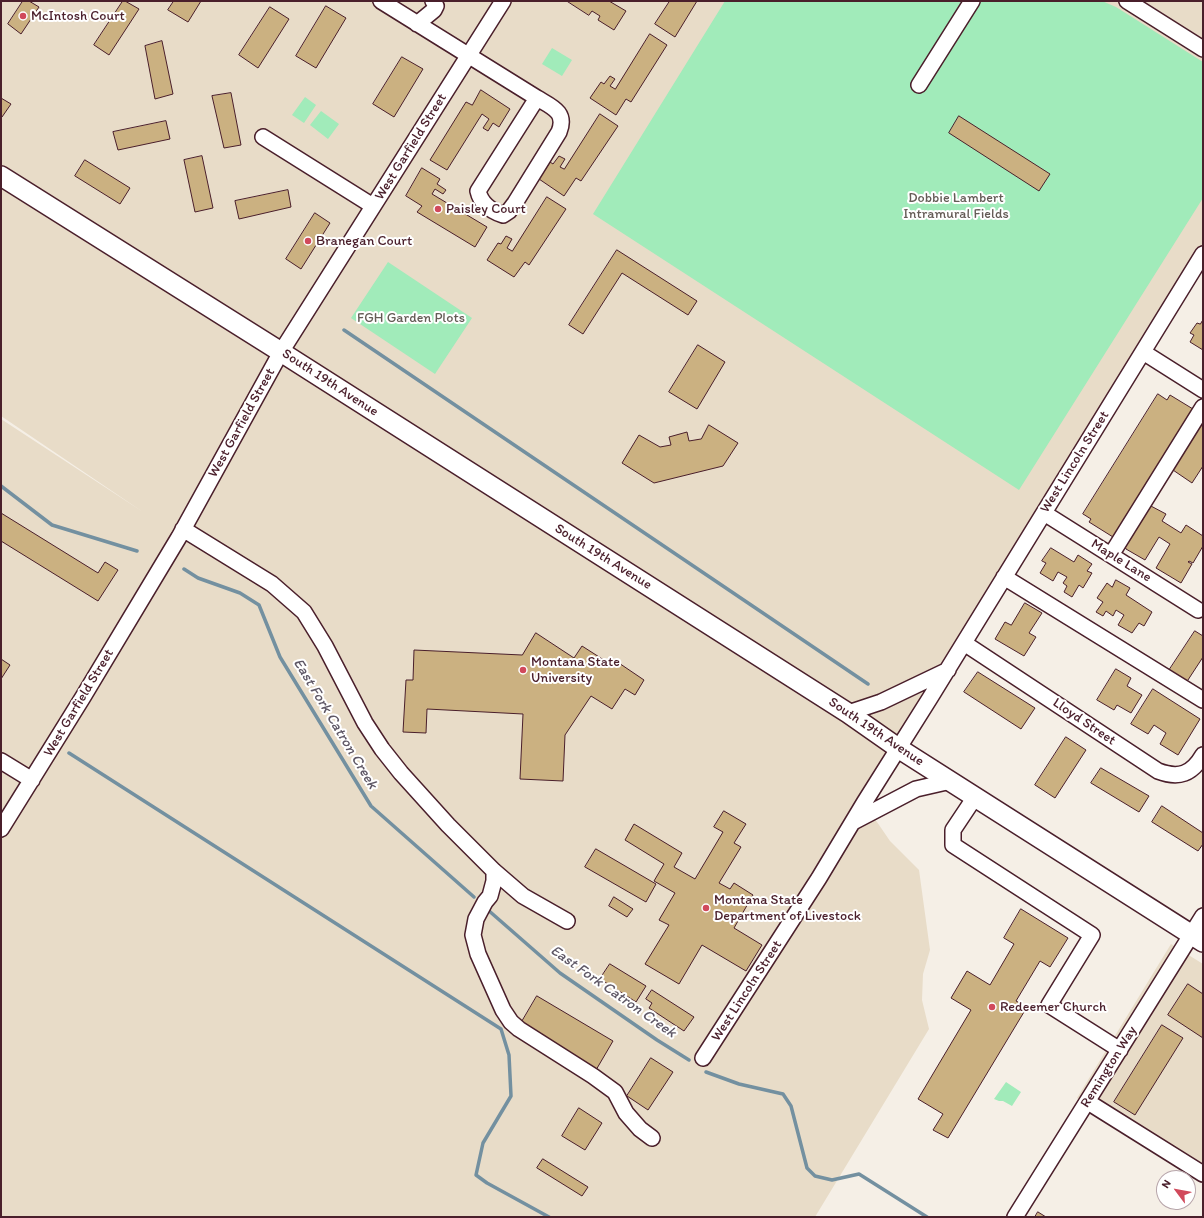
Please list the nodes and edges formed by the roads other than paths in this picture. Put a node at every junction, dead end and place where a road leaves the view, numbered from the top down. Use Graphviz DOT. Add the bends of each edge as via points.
graph roads {
  1 [pos="381,1"];
  2 [pos="433,1"];
  3 [pos="503,1"];
  4 [pos="972,1"];
  5 [pos="1127,1"];
  6 [pos="417,24"];
  7 [pos="1203,49"];
  8 [pos="469,56"];
  9 [pos="919,85"];
  10 [pos="537,98"];
  11 [pos="263,137"];
  12 [pos="1,176"];
  13 [pos="373,206"];
  14 [pos="1203,254"];
  15 [pos="281,352"];
  16 [pos="1143,352"];
  17 [pos="1203,390"];
  18 [pos="1203,407"];
  19 [pos="1044,513"];
  20 [pos="184,529"];
  21 [pos="1111,556"];
  22 [pos="1004,577"];
  23 [pos="1198,610"];
  24 [pos="964,643"];
  25 [pos="948,670"];
  26 [pos="1203,700"];
  27 [pos="848,713"];
  28 [pos="898,748"];
  29 [pos="1203,755"];
  30 [pos="1,760"];
  31 [pos="32,780"];
  32 [pos="951,781"];
  33 [pos="975,797"];
  34 [pos="853,822"];
  35 [pos="1,829"];
  36 [pos="494,870"];
  37 [pos="490,896"];
  38 [pos="523,896"];
  39 [pos="1203,916"];
  40 [pos="567,921"];
  41 [pos="1197,938"];
  42 [pos="1120,1050"];
  43 [pos="703,1058"];
  44 [pos="1088,1102"];
  45 [pos="652,1138"];
  46 [pos="1203,1174"];
  47 [pos="1015,1217"];
  1 -- 6 [label="street"];
  2 -- 6 [label="street" via="436,6 434,10"];
  3 -- 8 [label="street, West Garfield Street"];
  4 -- 9 [label="street"];
  5 -- 7 [label="street"];
  6 -- 8 [label="street"];
  8 -- 10 [label="street"];
  8 -- 13 [label="street, West Garfield Street"];
  10 -- 10 [label="street" via="554,108 560,115 562,124 515,203 503,215 486,206 478,191"];
  11 -- 13 [label="street"];
  12 -- 15 [label="main road, South 19th Avenue"];
  13 -- 15 [label="street, West Garfield Street"];
  14 -- 16 [label="street, West Lincoln Street"];
  15 -- 20 [label="street, West Garfield Street"];
  15 -- 27 [label="main road, South 19th Avenue"];
  16 -- 17 [label="street"];
  16 -- 19 [label="street, West Lincoln Street"];
  18 -- 21 [label="street"];
  19 -- 21 [label="street, Maple Lane"];
  19 -- 22 [label="street, West Lincoln Street"];
  20 -- 31 [label="street, West Garfield Street"];
  20 -- 36 [label="street" via="272,584 304,612 382,749 422,798"];
  21 -- 23 [label="street, Maple Lane"];
  22 -- 24 [label="street, West Lincoln Street"];
  22 -- 26 [label="street"];
  24 -- 25 [label="street, West Lincoln Street"];
  24 -- 29 [label="street, Lloyd Street" via="1158,771 1179,775 1191,770"];
  25 -- 27 [label="street" via="881,702"];
  25 -- 28 [label="street, West Lincoln Street"];
  27 -- 28 [label="main road, South 19th Avenue"];
  28 -- 32 [label="main road, South 19th Avenue"];
  28 -- 34 [label="street, West Lincoln Street"];
  30 -- 31 [label="street"];
  31 -- 35 [label="street, West Garfield Street"];
  32 -- 33 [label="main road, South 19th Avenue"];
  32 -- 34 [label="street" via="916,789"];
  33 -- 41 [label="main road, South 19th Avenue"];
  33 -- 42 [label="street" via="953,830 953,845 1092,935 1049,1005"];
  34 -- 43 [label="street, West Lincoln Street"];
  36 -- 37 [label="street"];
  36 -- 38 [label="street"];
  37 -- 38 [label="street" via="505,892"];
  37 -- 45 [label="street" via="476,919 473,934 478,954 511,1022 615,1092 626,1113"];
  38 -- 40 [label="street"];
  39 -- 41 [label="street, Remington Way"];
  41 -- 42 [label="street, Remington Way"];
  42 -- 44 [label="street, Remington Way"];
  44 -- 46 [label="street"];
  44 -- 47 [label="street, Remington Way"];
}
